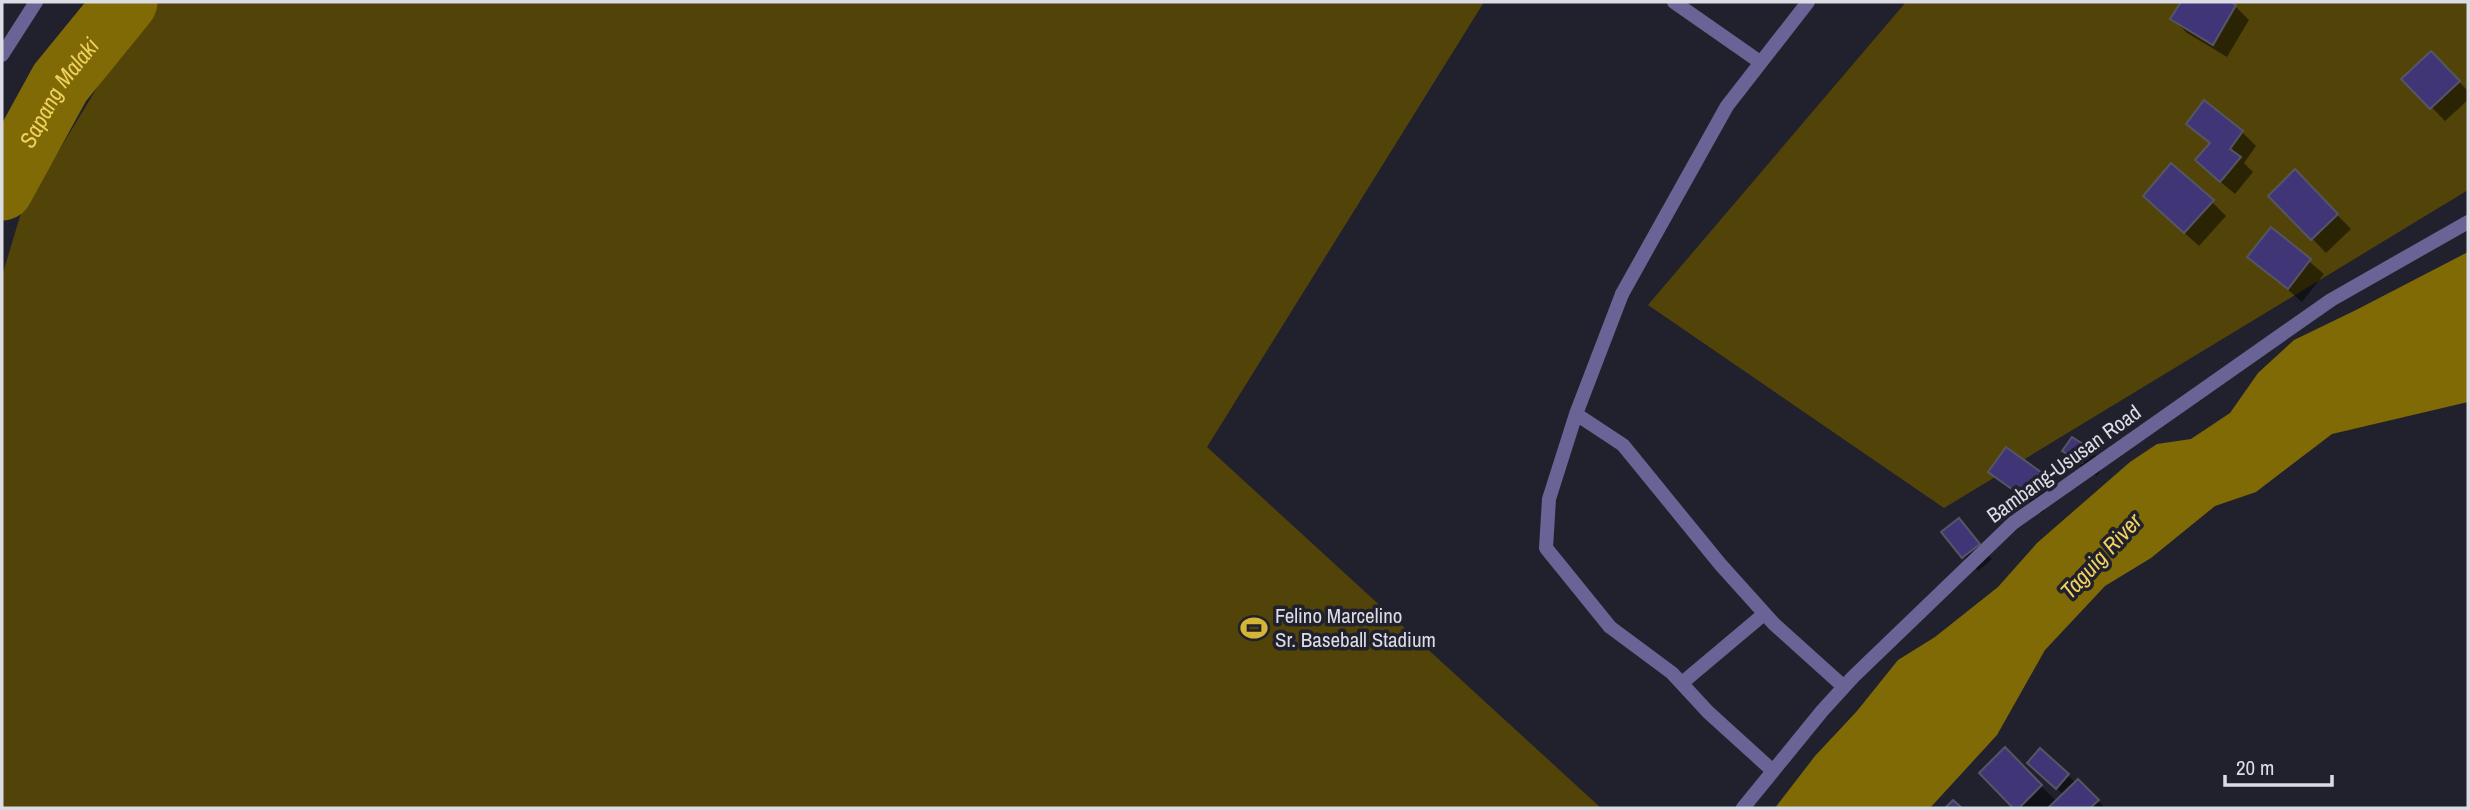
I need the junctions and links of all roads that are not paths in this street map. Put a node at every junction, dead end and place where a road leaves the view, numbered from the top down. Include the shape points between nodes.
1 (36, 2) edge
2 (1674, 2) edge
3 (1808, 2) edge
4 (2, 55) edge
5 (1760, 62) junction
6 (2468, 222) edge
7 (1576, 414) junction
8 (1764, 614) junction
9 (1682, 683) junction
10 (1844, 687) junction
11 (1773, 771) junction
12 (1743, 808) edge

1 - 4 street
2 - 5 street
3 - 5 street
5 - 7 street via 1727,106 1622,294
6 - 10 street, Bambang-Ususan Road via 2331,300 2013,523
7 - 8 street via 1623,445
7 - 9 street via 1549,499 1546,548 1610,627
8 - 9 street
8 - 10 street
9 - 11 street
10 - 11 street, Bambang-Ususan Road
11 - 12 street, Bambang-Ususan Road

